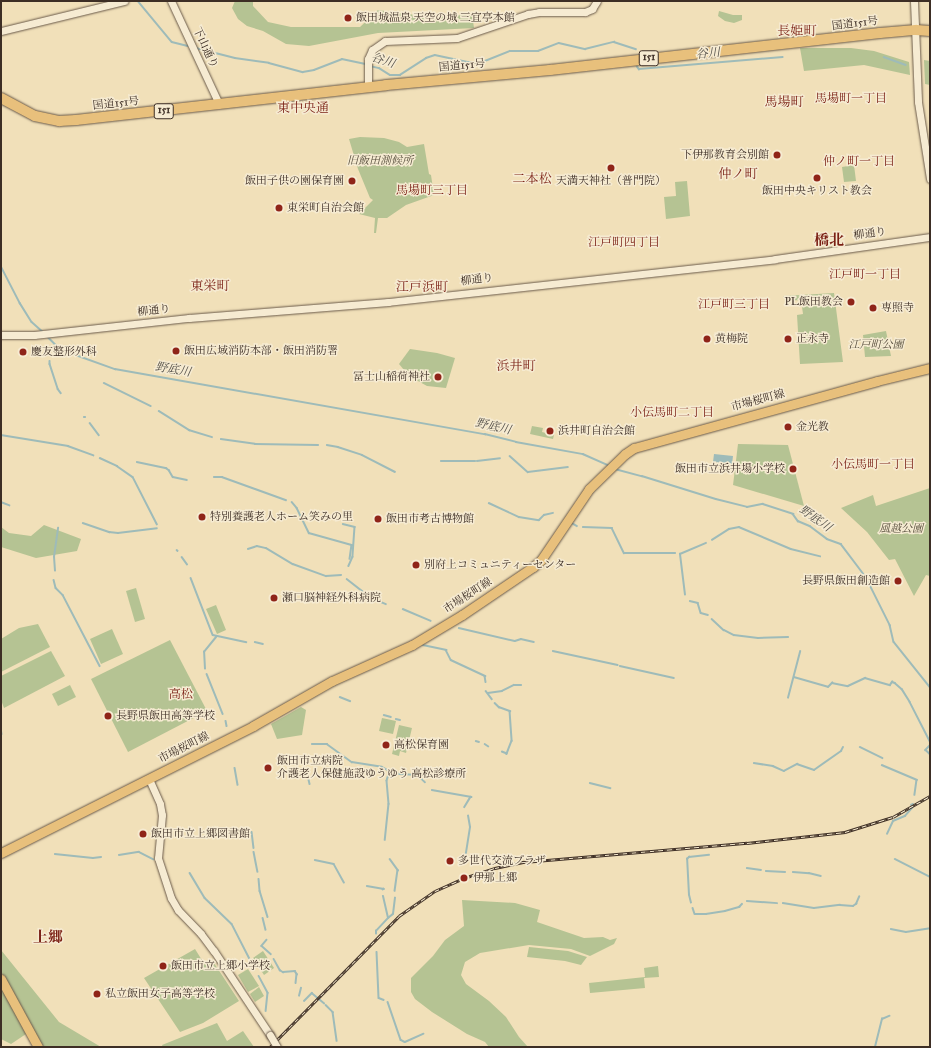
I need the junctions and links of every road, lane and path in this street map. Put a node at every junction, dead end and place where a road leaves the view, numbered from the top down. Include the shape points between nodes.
1 (124, 1) edge
2 (171, 1) edge
3 (597, 1) edge
4 (914, 1) edge
5 (916, 30) junction
6 (1, 31) edge
7 (930, 31) edge
8 (368, 88) junction
9 (1, 98) edge
10 (219, 104) junction
11 (930, 179) edge
12 (930, 237) edge
13 (1, 335) edge
14 (930, 368) edge
15 (150, 779) junction
16 (1, 853) edge
17 (1, 979) edge
18 (38, 1047) edge
19 (277, 1047) edge

1 - 6 street
2 - 10 street, 下山通り
3 - 8 street via 592,9 585,12 528,14 457,38 385,41 372,50 368,61
4 - 5 street
5 - 7 highway, 国道151号 / 151
5 - 8 highway, 国道151号 / 151
5 - 11 street via 918,102
8 - 10 highway, 国道151号 / 151
9 - 10 highway, 国道151号 / 151 via 35,116 59,121 98,119
12 - 13 street, 柳通り via 775,259 411,299 189,318 34,335
14 - 15 main road, 市場桜町線 via 634,448 599,479 581,500 541,560 533,567 412,645 332,682
15 - 16 main road, 市場桜町線
15 - 19 street, bridge via 162,815 158,858 171,898 178,910 214,951
17 - 18 main road

